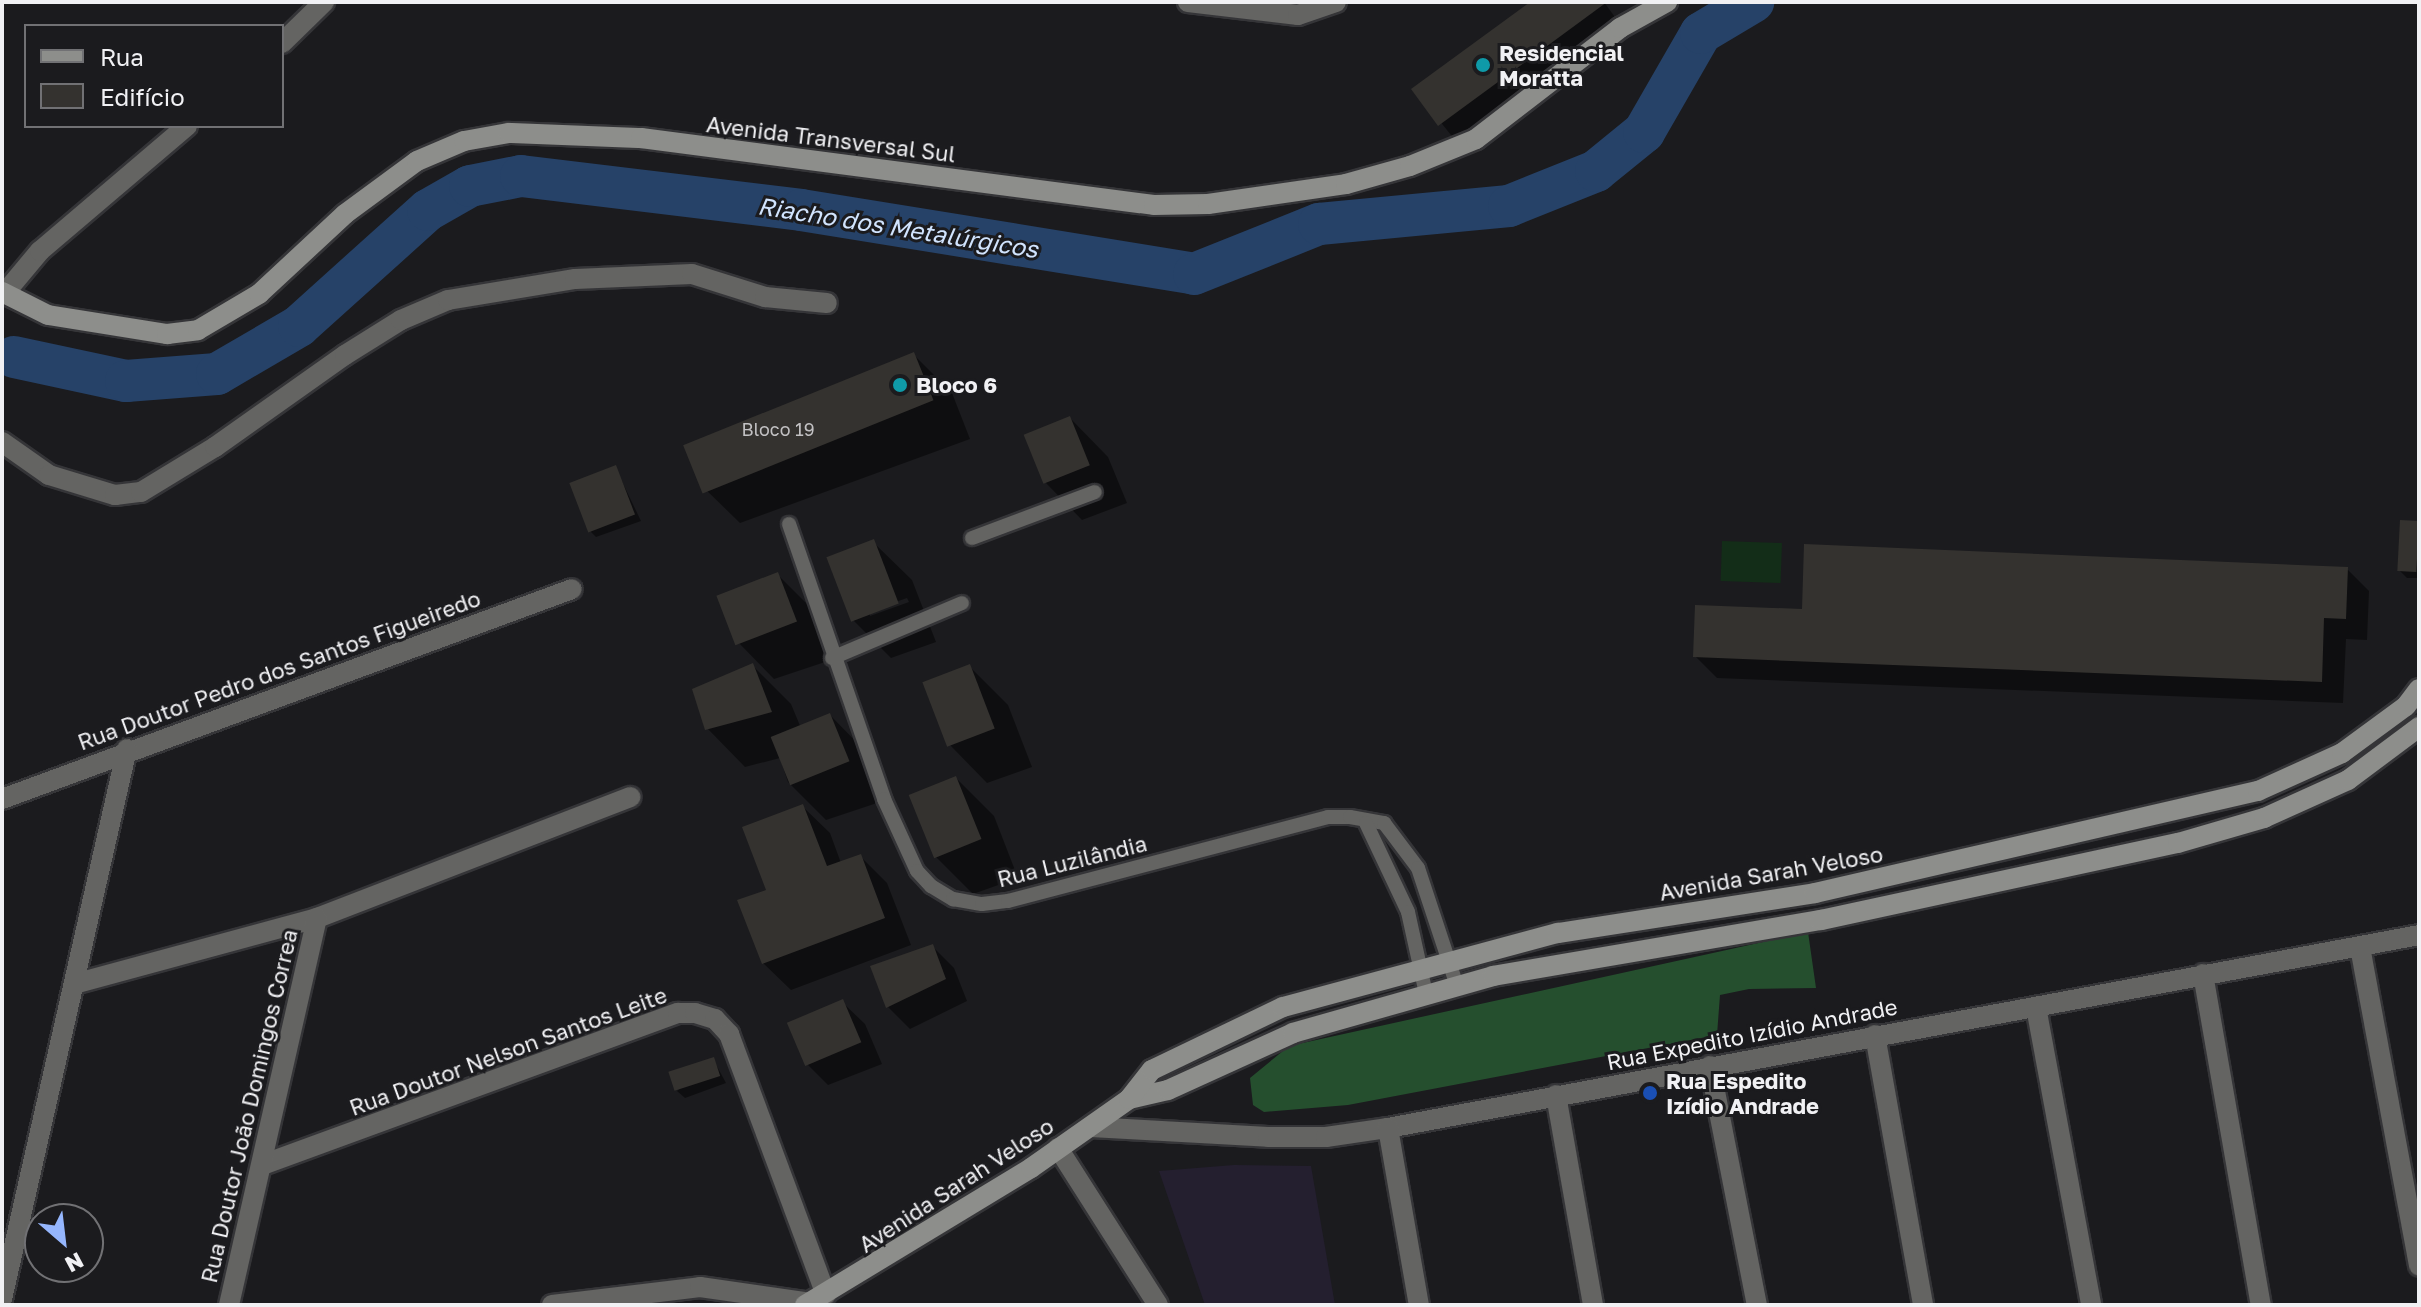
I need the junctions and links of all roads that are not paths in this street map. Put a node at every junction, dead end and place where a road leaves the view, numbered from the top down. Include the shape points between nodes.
1 (340, 2) edge
2 (1188, 2) edge
3 (1336, 2) edge
4 (1667, 2) edge
5 (319, 8) edge
6 (284, 41) edge
7 (185, 128) edge
8 (3, 295) edge
9 (827, 303) dead end
10 (2, 442) edge
11 (1095, 492) dead end
12 (789, 524) dead end
13 (972, 538) dead end
14 (572, 589) dead end
15 (962, 603) dead end
16 (832, 658) junction
17 (2419, 689) edge
18 (2419, 727) edge
19 (127, 749) junction
20 (630, 797) dead end
21 (2, 799) edge
22 (1366, 823) junction
23 (317, 918) junction
24 (2419, 935) edge
25 (2360, 947) junction
26 (1449, 962) junction
27 (1422, 969) junction
28 (2203, 974) junction
29 (74, 984) junction
30 (1457, 986) junction
31 (1426, 994) junction
32 (2036, 1007) junction
33 (1875, 1035) junction
34 (1710, 1066) junction
35 (1556, 1095) junction
36 (1129, 1099) junction
37 (1091, 1127) junction
38 (1388, 1128) junction
39 (1058, 1148) junction
40 (262, 1165) junction
41 (2419, 1266) edge
42 (2, 1299) edge
43 (814, 1301) edge
44 (229, 1305) edge
45 (552, 1305) edge
46 (1158, 1305) edge
47 (1419, 1305) edge
48 (1593, 1305) edge
49 (1757, 1305) edge
50 (1923, 1305) edge
51 (2091, 1305) edge
52 (2261, 1305) edge

1 - 5 street
2 - 3 street via 1298,15
4 - 8 main road, Avenida Transversal Sul via 1620,28 1476,139 1346,184 1208,204 1154,205 641,138 509,133 464,141 417,161 345,214 259,294 198,330 167,334 48,315
5 - 6 street
7 - 8 street via 40,251
9 - 10 street via 765,297 692,274 575,279 448,300 356,348 141,492 115,495 49,475
11 - 13 lane
12 - 16 lane, Rua Luzilândia
14 - 19 street, Rua Doutor Pedro dos Santos Figueiredo
15 - 16 lane
16 - 22 lane, Rua Luzilândia via 917,871 953,899 1008,901 1328,817
17 - 26 main road, Avenida Sarah Veloso via 2406,706 2342,753 2258,791 1815,893 1558,933
18 - 30 main road, Avenida Sarah Veloso via 2379,760 2302,804 2178,843 1821,920 1563,960
19 - 21 street, Rua Doutor Pedro dos Santos Figueiredo
19 - 29 street
20 - 23 street
22 - 26 lane, Rua Luzilândia via 1384,823 1418,868
22 - 27 lane via 1408,912
23 - 29 street
23 - 40 street, Rua Doutor João Domingos Correa
24 - 25 street, Rua Expedito Izídio Andrade
25 - 28 street, Rua Expedito Izídio Andrade
25 - 41 street
26 - 27 main road, Avenida Sarah Veloso
26 - 30 lane, Rua Luzilândia
27 - 31 lane
27 - 36 main road, Avenida Sarah Veloso via 1283,1007 1152,1070
28 - 32 street, Rua Expedito Izídio Andrade
28 - 52 street
29 - 42 street
30 - 31 main road, Avenida Sarah Veloso
31 - 36 main road, Avenida Sarah Veloso via 1293,1033 1168,1090
32 - 33 street, Rua Expedito Izídio Andrade
32 - 51 street
33 - 34 street, Rua Expedito Izídio Andrade
33 - 50 street
34 - 35 street, Rua Expedito Izídio Andrade
34 - 49 street
35 - 38 street, Rua Expedito Izídio Andrade
35 - 48 street
36 - 37 main road, Avenida Sarah Veloso
37 - 38 street, Rua Expedito Izídio Andrade via 1283,1137
37 - 39 main road, Avenida Sarah Veloso
38 - 47 street
39 - 43 main road, Avenida Sarah Veloso via 966,1211
39 - 46 street
40 - 43 street, Rua Doutor Nelson Santos Leite via 678,1013 695,1013 715,1019 729,1034
40 - 44 street, Rua Doutor João Domingos Correa
43 - 45 street via 700,1287

